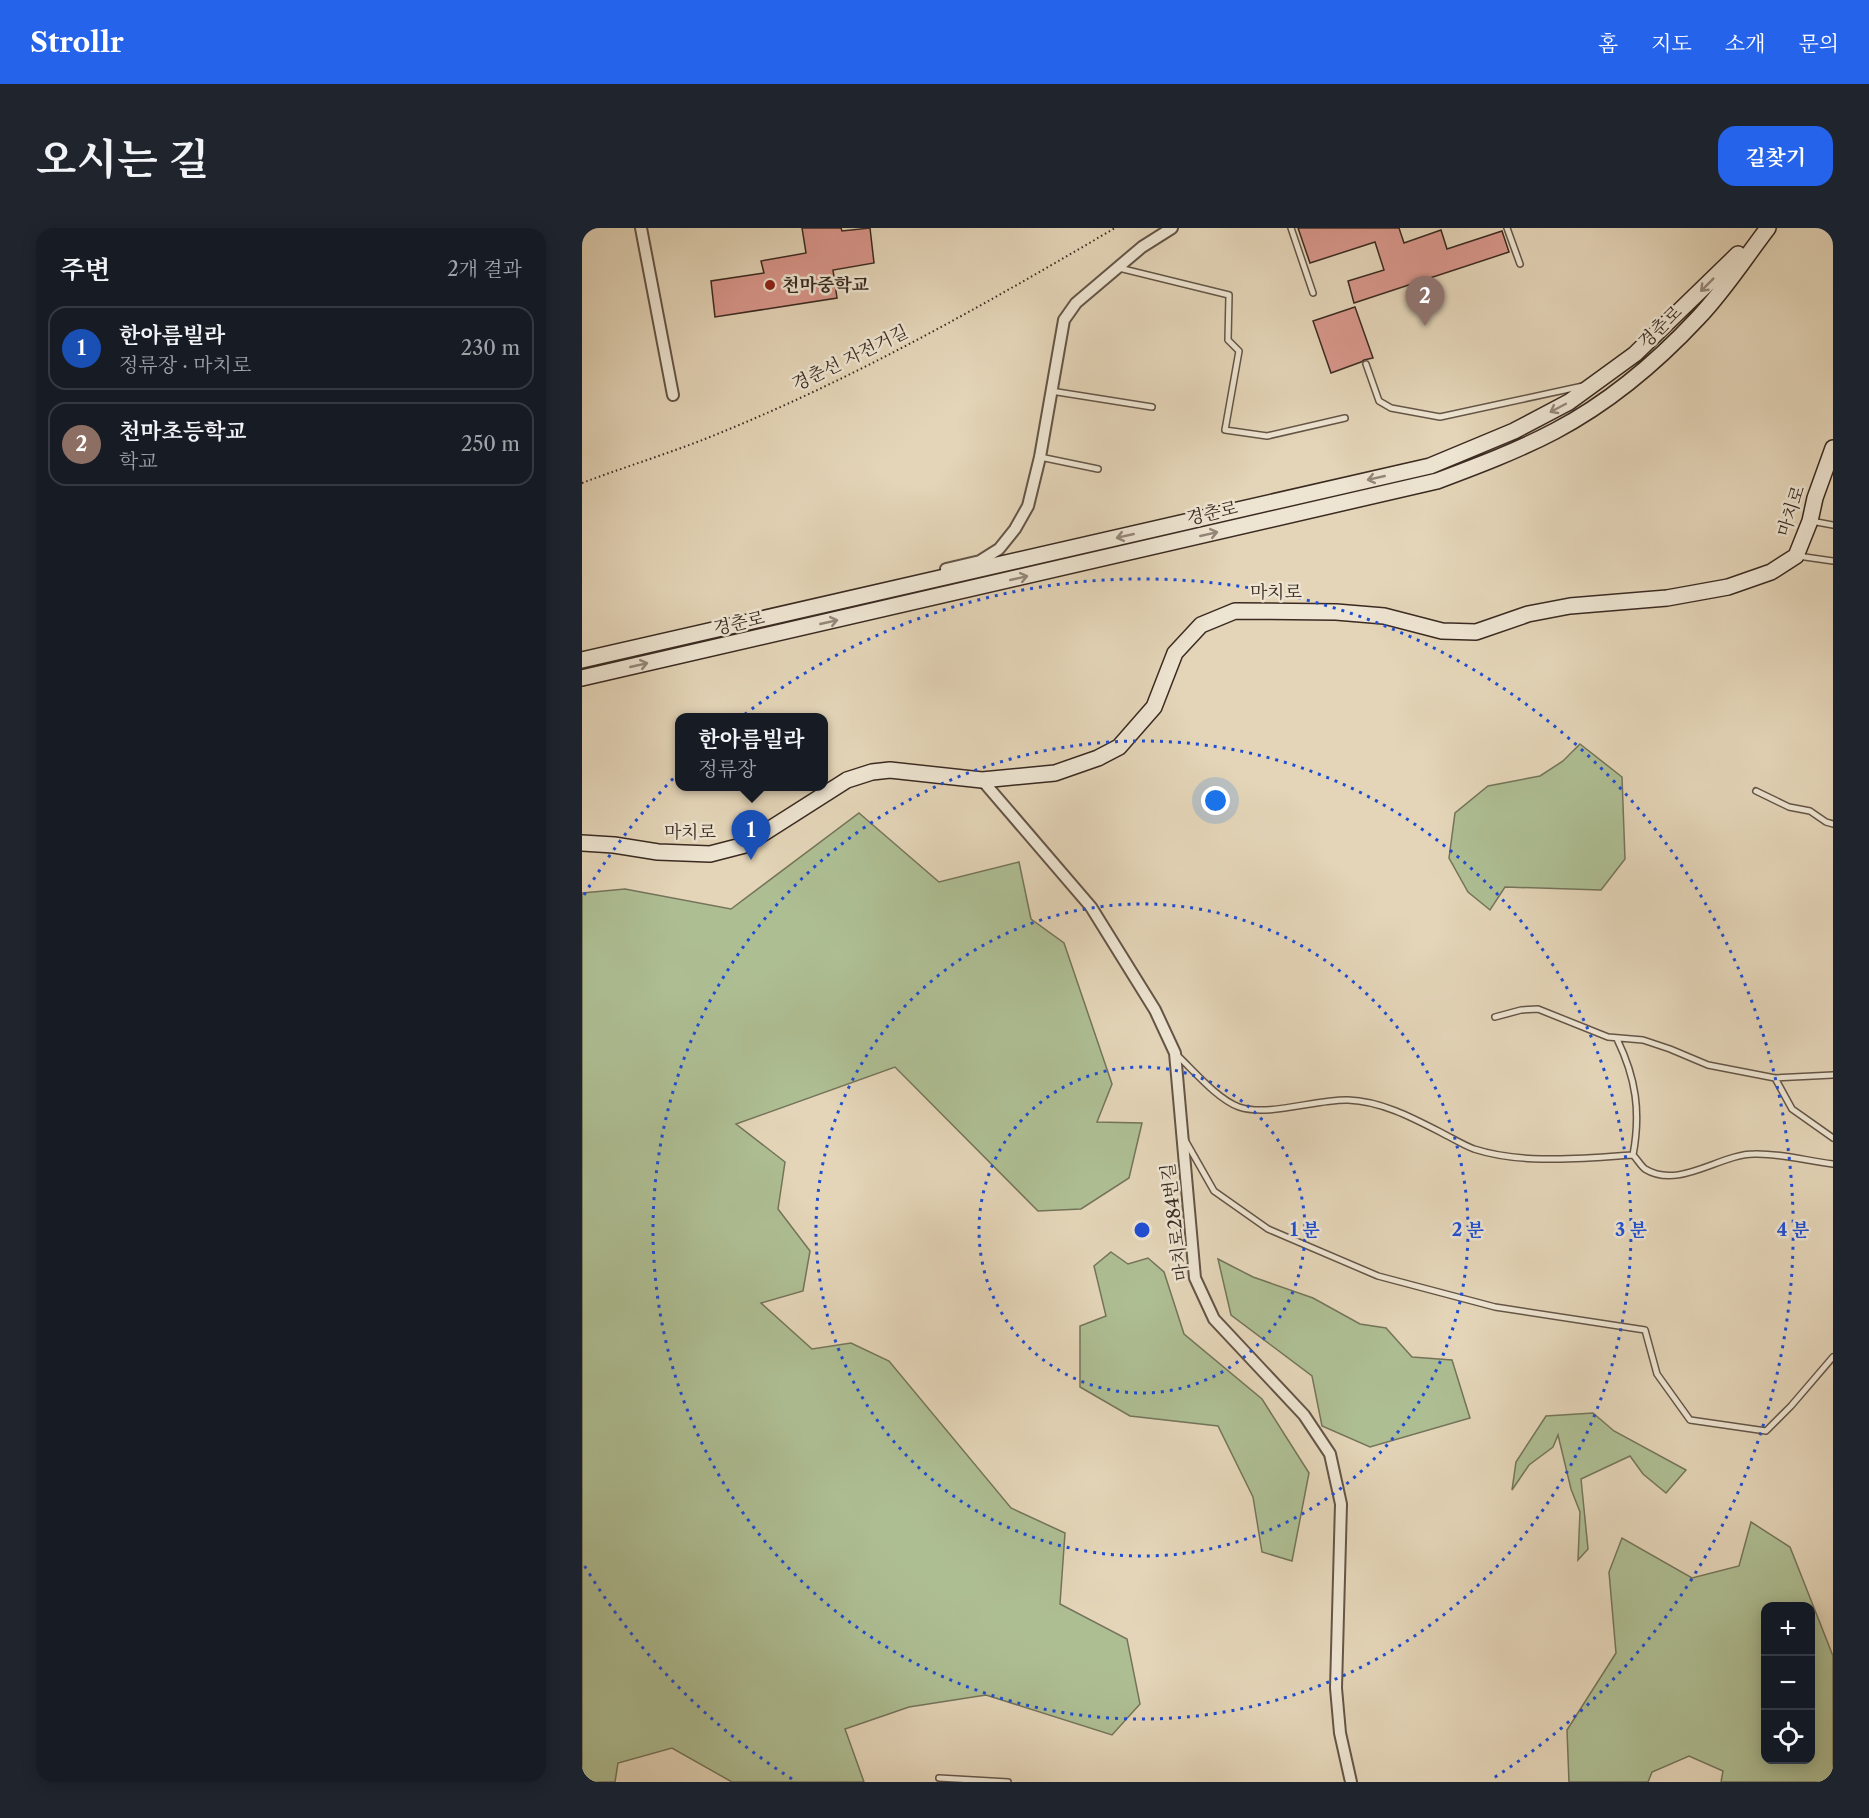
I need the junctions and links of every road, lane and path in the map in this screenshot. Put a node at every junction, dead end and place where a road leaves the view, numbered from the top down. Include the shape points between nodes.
1 (641, 228) edge
2 (1115, 228) edge
3 (1172, 228) edge
4 (1292, 228) edge
5 (1508, 228) edge
6 (1763, 228) edge
7 (1768, 228) edge
8 (1520, 264) dead end
9 (1119, 268) junction
10 (1312, 293) dead end
11 (1366, 364) dead end
12 (1596, 383) junction
13 (1051, 391) junction
14 (673, 395) dead end
15 (1152, 407) dead end
16 (1345, 418) dead end
17 (1833, 448) edge
18 (1040, 457) junction
19 (1098, 469) dead end
20 (582, 483) edge
21 (1810, 521) junction
22 (1833, 525) edge
23 (1796, 556) junction
24 (1833, 561) edge
25 (838, 602) junction
26 (615, 652) junction
27 (582, 655) edge
28 (582, 660) edge
29 (582, 678) edge
30 (982, 780) junction
31 (1756, 791) dead end
32 (1833, 824) edge
33 (582, 843) edge
34 (1495, 1017) dead end
35 (1617, 1039) junction
36 (1175, 1053) junction
37 (1833, 1075) edge
38 (1775, 1078) junction
39 (1182, 1135) junction
40 (1833, 1138) edge
41 (1633, 1155) junction
42 (1833, 1164) edge
43 (1833, 1357) edge
44 (939, 1778) dead end
45 (1008, 1782) edge
46 (1351, 1782) edge

1 - 14 street
2 - 20 path, 경춘선 자전거길 via 936,331 819,389 727,430
3 - 9 street
4 - 10 lane
5 - 8 lane
6 -> 12 street, 경춘로 via 1635,354
29 -> 7 street, 경춘로 via 1437,481 1556,430 1605,400 1652,363 1699,317
9 - 13 street via 1076,303 1065,320
9 - 16 lane via 1229,295 1228,340 1239,351 1225,430 1267,436
11 - 12 lane via 1379,402 1440,417
12 -> 25 street, 경춘로 via 1514,431 1430,466
13 - 15 lane
13 - 18 street
17 - 21 street, 마치로
18 - 19 lane
18 - 25 street via 1028,506 999,549 980,561
21 - 22 lane
21 - 23 street, 마치로
23 - 24 lane
23 - 30 street, 마치로 via 1771,572 1728,586 1667,598 1570,606 1528,614 1476,632 1442,631 1384,616 1235,611 1201,625 1175,652 1154,707 1119,747 1098,759 1055,773
25 - 26 street, 경춘로
26 - 27 street
26 - 28 street, 경춘로
30 - 33 street, 마치로 via 890,770 872,772 847,780 745,845 710,854
30 - 36 street, 마치로284번길 via 1091,907 1155,1010
31 - 32 lane
34 - 35 lane via 1538,1010
35 - 38 lane via 1642,1040 1708,1065
35 - 41 lane via 1628,1061 1638,1105
36 - 39 street, 마치로284번길
36 - 41 lane via 1223,1099 1240,1107 1271,1109 1347,1100 1380,1105 1472,1148 1508,1158
37 - 38 lane
38 - 40 lane via 1792,1109
39 - 43 lane via 1214,1191 1268,1229 1378,1276 1496,1307 1645,1330 1657,1374 1690,1420 1766,1431
39 - 46 street, 마치로284번길 via 1195,1278 1214,1320 1304,1415 1330,1454 1341,1504 1336,1688 1340,1733
41 - 42 lane via 1645,1169 1660,1174 1683,1175 1752,1153
44 - 45 lane

